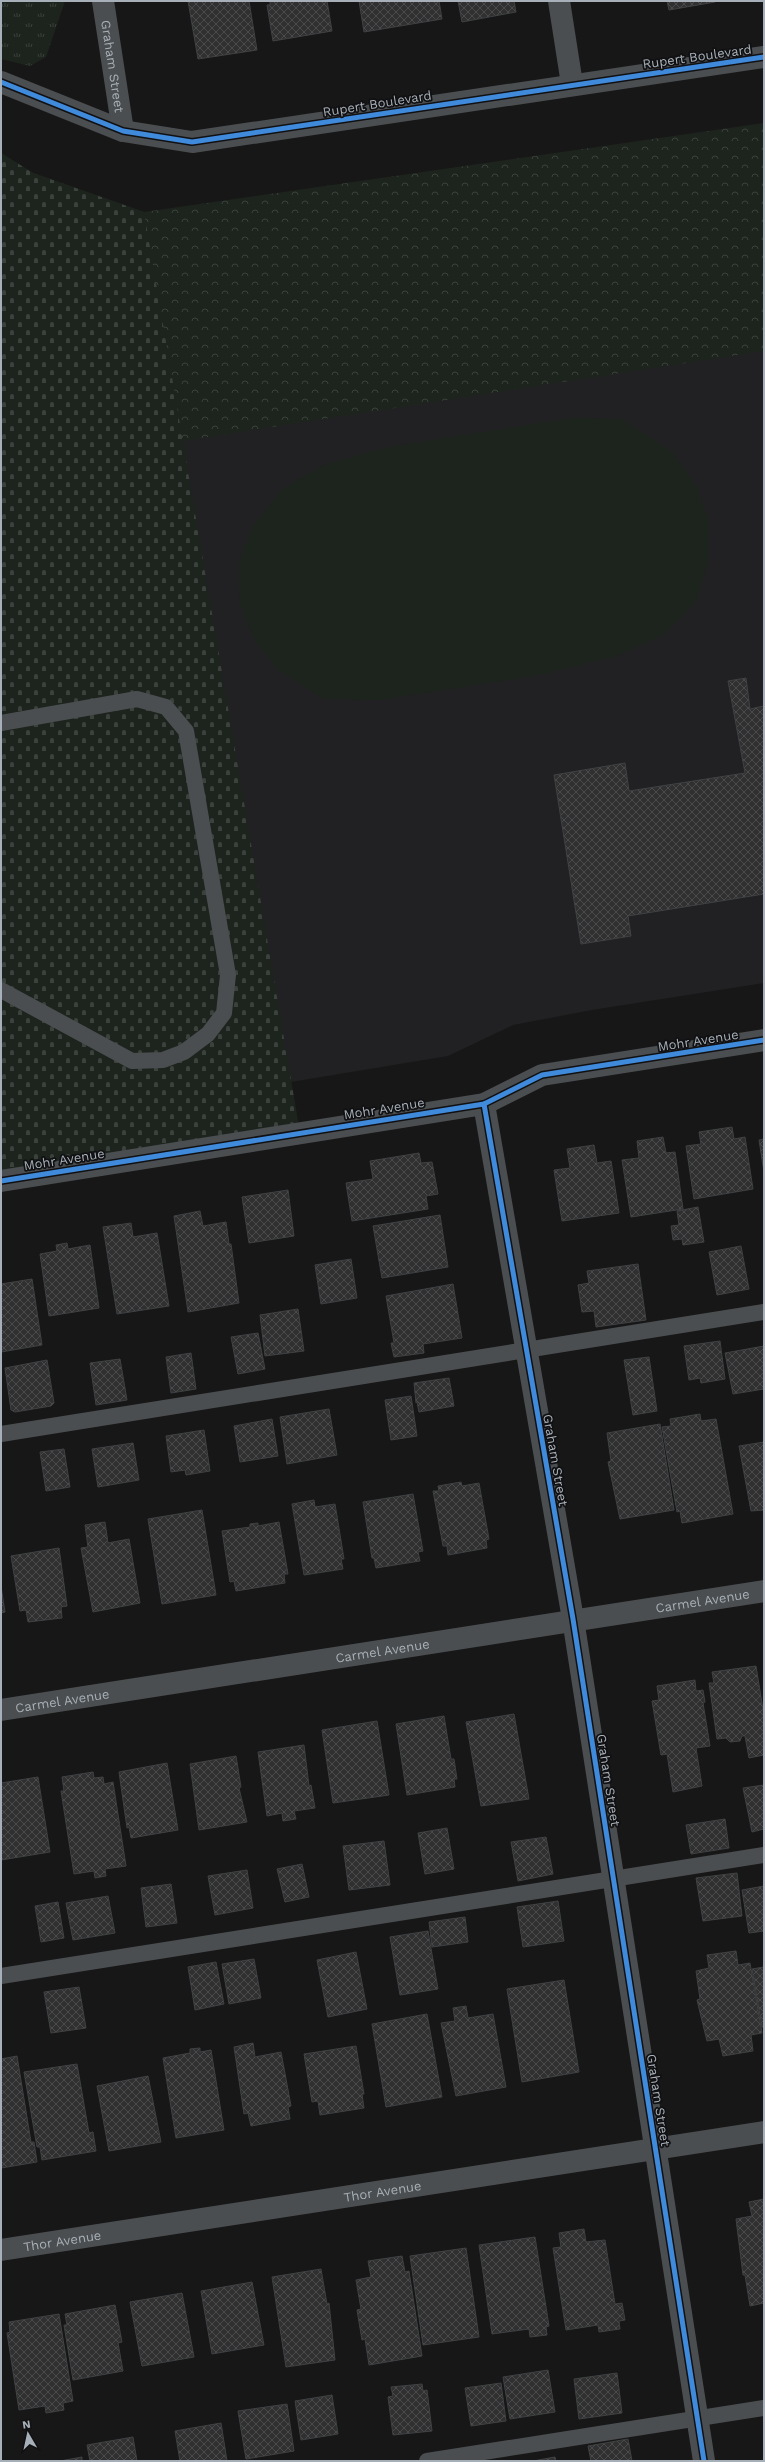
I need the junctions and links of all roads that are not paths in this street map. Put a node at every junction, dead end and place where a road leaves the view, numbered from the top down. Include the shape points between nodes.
1 (103, 1) edge
2 (559, 1) edge
3 (764, 57) edge
4 (1, 82) edge
5 (572, 84) junction
6 (123, 131) junction
7 (1, 723) edge
8 (1, 990) edge
9 (764, 1040) edge
10 (484, 1104) junction
11 (1, 1181) edge
12 (764, 1312) edge
13 (526, 1349) junction
14 (1, 1434) edge
15 (764, 1591) edge
16 (573, 1619) junction
17 (1, 1710) edge
18 (764, 1855) edge
19 (613, 1879) junction
20 (1, 1976) edge
21 (764, 2132) edge
22 (655, 2149) junction
23 (1, 2250) edge
24 (764, 2408) edge
25 (698, 2419) junction
26 (427, 2461) edge
27 (704, 2461) edge

1 - 6 street, Graham Street
2 - 5 street
3 - 5 street, Rupert Boulevard
4 - 6 street, Rupert Boulevard
5 - 6 street, Rupert Boulevard via 192,142
7 - 8 lane via 136,699 166,707 186,731 228,975 224,1013 216,1024 208,1034 184,1052 163,1060 132,1061
9 - 10 street, Mohr Avenue via 542,1075
10 - 11 street, Mohr Avenue
10 - 13 street, Graham Street
12 - 13 lane
13 - 14 lane
13 - 16 street, Graham Street
15 - 16 street, Carmel Avenue
16 - 17 street, Carmel Avenue
16 - 19 street, Graham Street
18 - 19 lane
19 - 20 lane
19 - 22 street, Graham Street
21 - 22 street, Thor Avenue
22 - 23 street, Thor Avenue
22 - 25 street, Graham Street
24 - 25 lane
25 - 26 lane
25 - 27 street, Graham Street

